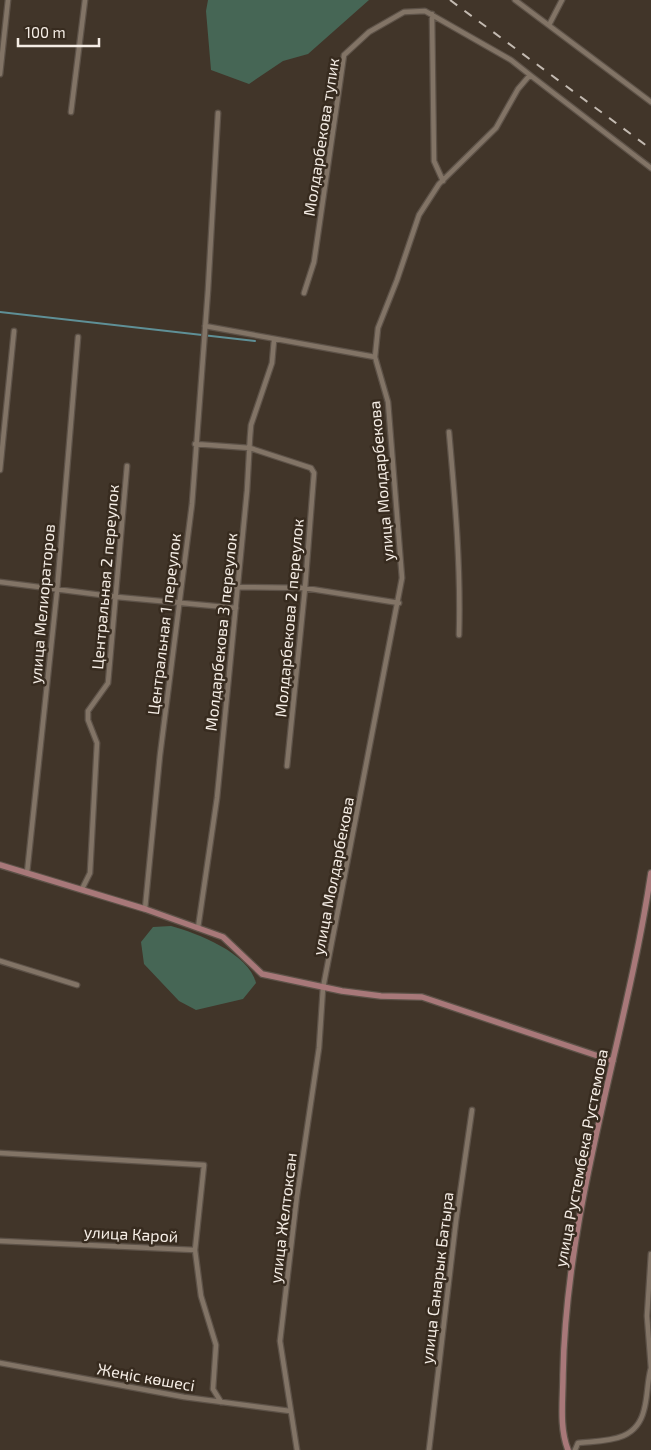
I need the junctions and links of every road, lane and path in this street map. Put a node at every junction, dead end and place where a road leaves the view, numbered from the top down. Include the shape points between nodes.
1 (8, 0) edge
2 (85, 0) edge
3 (515, 0) edge
4 (562, 0) edge
5 (432, 14) junction
6 (549, 25) junction
7 (0, 74) edge
8 (530, 75) junction
9 (651, 102) edge
10 (71, 112) dead end
11 (218, 113) dead end
12 (651, 168) edge
13 (443, 181) junction
14 (304, 293) dead end
15 (205, 326) junction
16 (14, 331) dead end
17 (78, 337) dead end
18 (274, 340) junction
19 (375, 357) junction
20 (449, 432) dead end
21 (195, 444) junction
22 (250, 448) junction
23 (127, 466) dead end
24 (0, 470) edge
25 (0, 582) edge
26 (236, 587) junction
27 (305, 588) junction
28 (57, 591) junction
29 (117, 597) junction
30 (178, 602) junction
31 (399, 603) junction
32 (236, 608) junction
33 (459, 635) dead end
34 (287, 766) dead end
35 (0, 865) edge
36 (651, 872) edge
37 (27, 873) junction
38 (82, 889) junction
39 (144, 909) junction
40 (198, 928) junction
41 (0, 962) edge
42 (77, 985) dead end
43 (323, 988) junction
44 (613, 1061) junction
45 (472, 1110) dead end
46 (0, 1153) edge
47 (0, 1241) edge
48 (195, 1250) junction
49 (651, 1254) edge
50 (0, 1363) edge
51 (651, 1368) edge
52 (221, 1402) junction
53 (290, 1411) junction
54 (297, 1450) edge
55 (429, 1450) edge
56 (568, 1450) edge
57 (575, 1450) edge

1 - 7 street
2 - 10 street
3 - 6 street
4 - 6 street
5 - 8 street via 511,60
5 - 13 street via 434,161
5 - 14 street, Молдарбекова тупик via 404,12 370,32 344,55 314,262
6 - 9 street
8 - 12 street
8 - 13 street, улица Молдарбекова via 496,128
11 - 15 street, Центральная 1 переулок
13 - 19 street, улица Молдарбекова via 419,215 378,328
15 - 18 street
15 - 21 street, Центральная 1 переулок
16 - 24 street
17 - 28 street, улица Мелиораторов
18 - 19 street
18 - 22 street, Молдарбекова 3 переулок via 272,363 251,425
19 - 31 street, улица Молдарбекова via 388,402 402,578
20 - 33 street via 457,522
21 - 22 street
21 - 30 street, Центральная 1 переулок via 192,504
22 - 26 street, Молдарбекова 3 переулок
22 - 27 street, Молдарбекова 2 переулок via 311,468 314,473
23 - 29 street, Центральная 2 переулок
25 - 28 street
26 - 27 street
26 - 32 street, Молдарбекова 3 переулок
27 - 31 street
27 - 34 street, Молдарбекова 2 переулок
28 - 29 street
28 - 37 street, улица Мелиораторов
29 - 30 street
29 - 38 street, Центральная 2 переулок via 108,684 88,711 88,720 97,742 90,873
30 - 32 street
30 - 39 street, Центральная 1 переулок
31 - 43 street, улица Молдарбекова
32 - 40 street, Молдарбекова 3 переулок via 217,798
35 - 37 street
36 - 44 street, улица Рустембека Рустемова via 635,965
37 - 38 street
38 - 39 street
39 - 40 street
40 - 43 street via 223,937 262,974
41 - 42 street
43 - 44 street via 381,996 422,997
43 - 53 street, улица Желтоксан via 319,1048 280,1341
44 - 56 street, улица Рустембека Рустемова via 571,1280 562,1437
45 - 55 street, улица Санарык Батыра
46 - 48 street via 204,1165
47 - 48 street, улица Карой
48 - 52 street, улица Карой via 202,1296 216,1346 212,1388
49 - 51 street via 647,1316
50 - 52 street, Жеңіс көшесі
51 - 57 street via 638,1426 620,1439 578,1443
52 - 53 street, Жеңіс көшесі
53 - 54 street, улица Желтоксан

